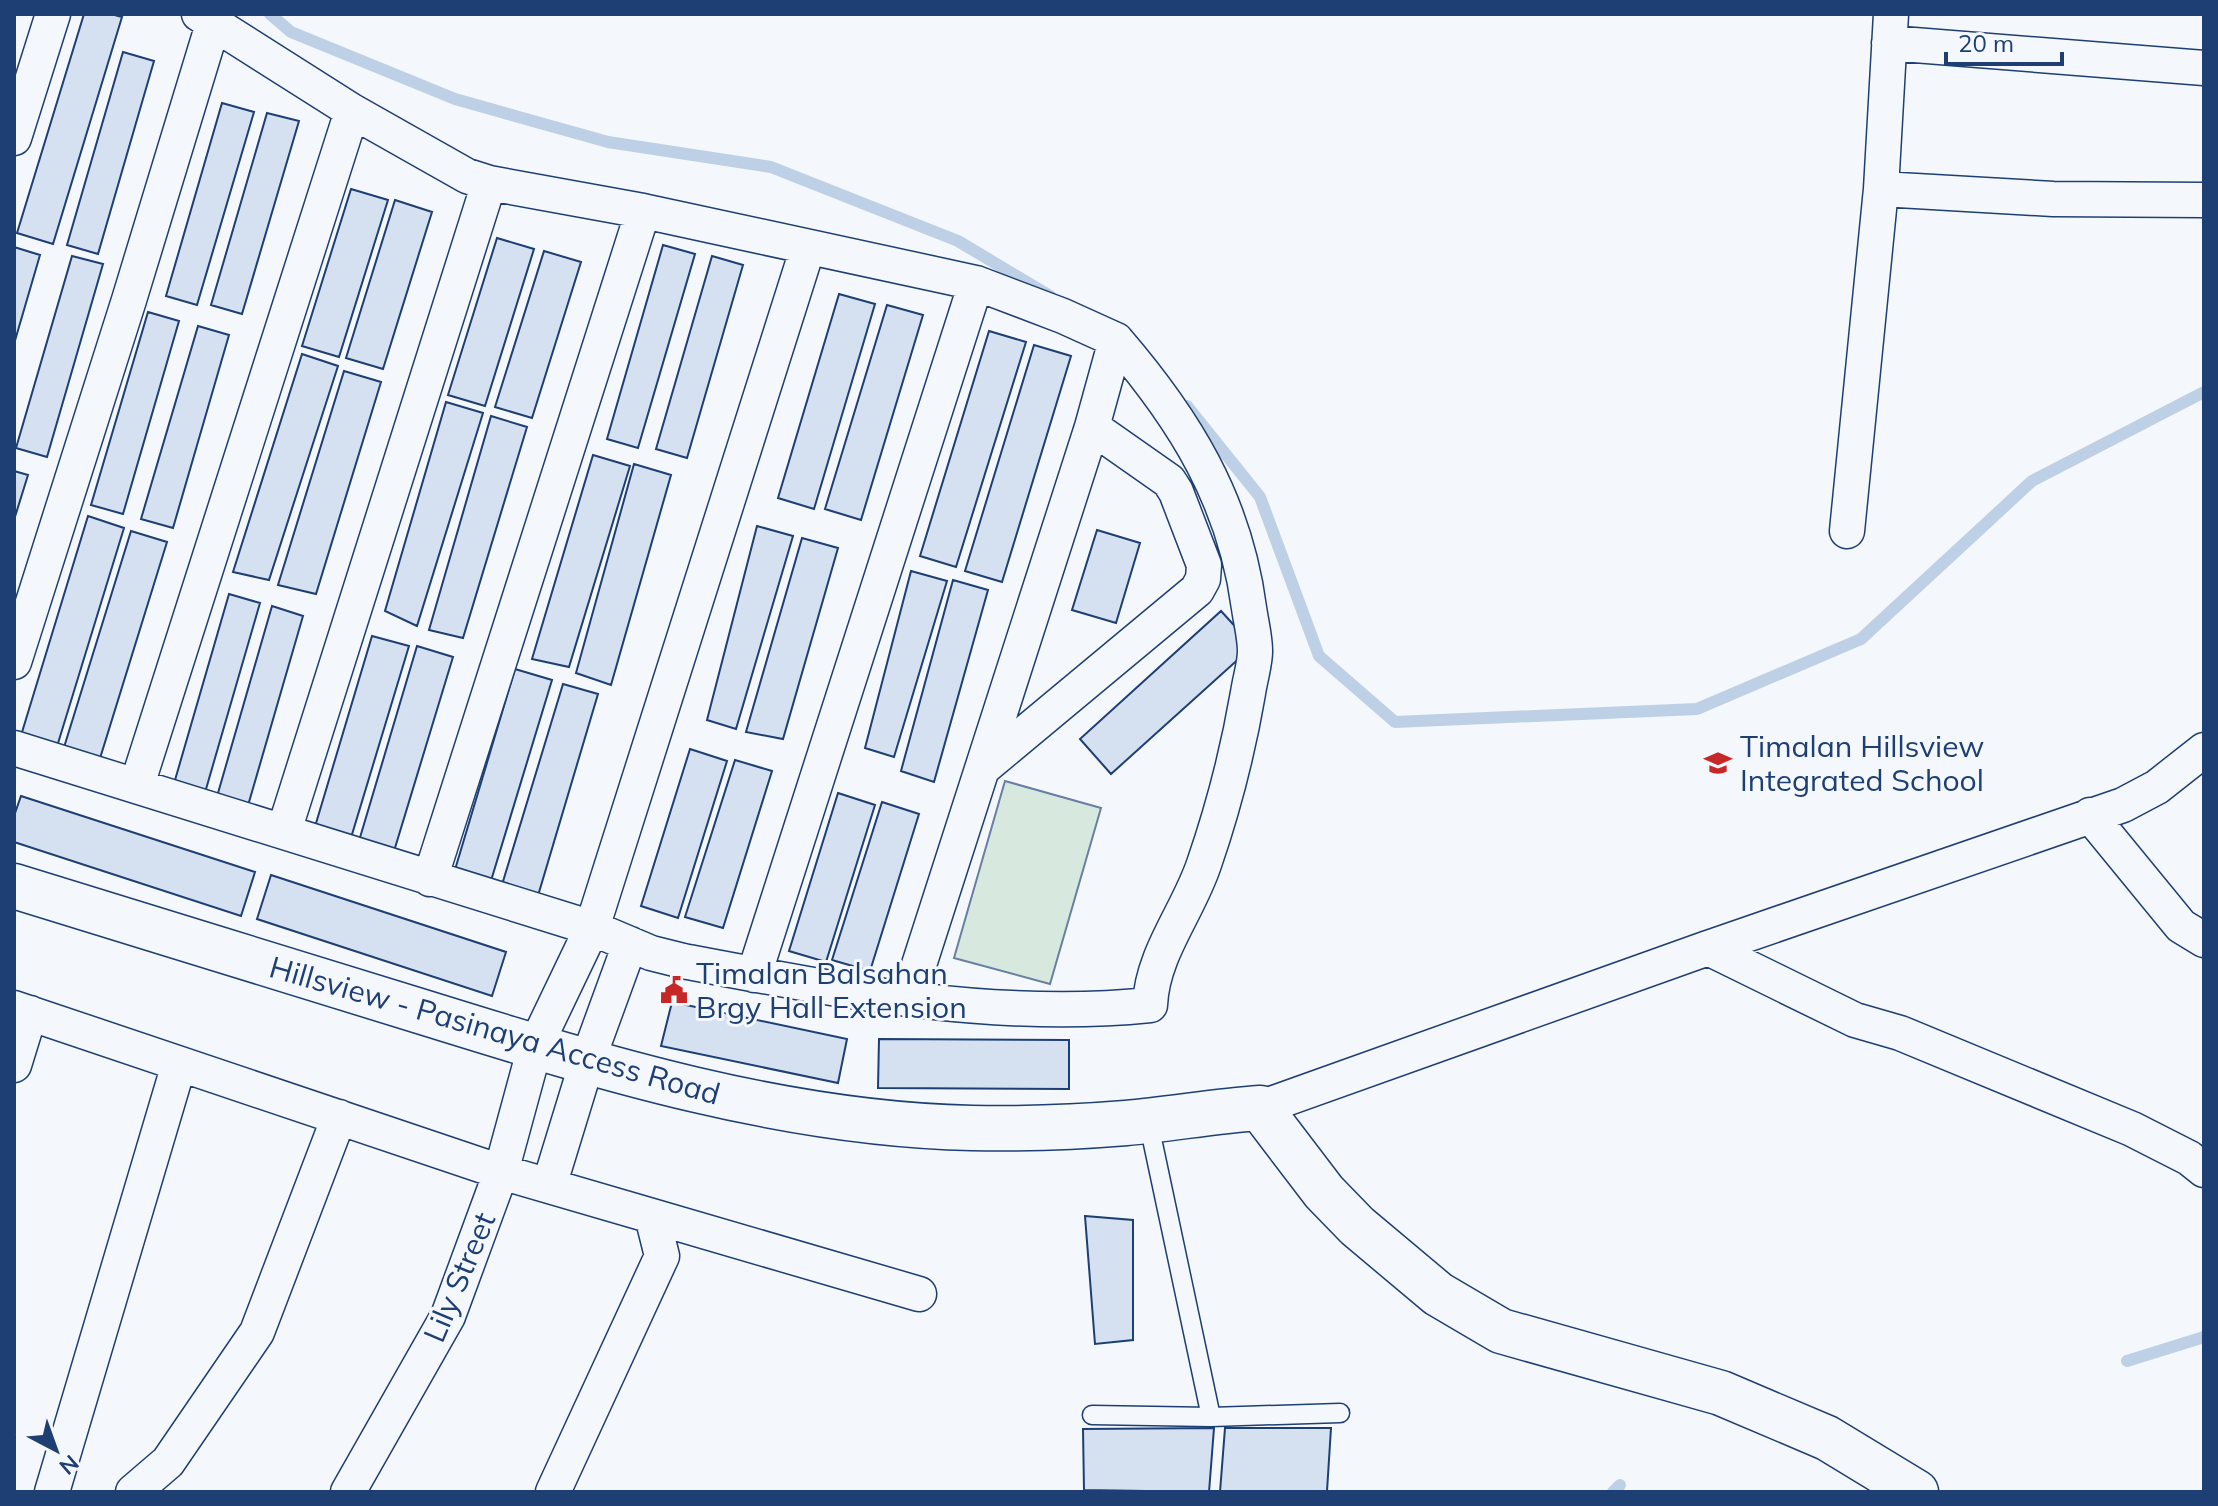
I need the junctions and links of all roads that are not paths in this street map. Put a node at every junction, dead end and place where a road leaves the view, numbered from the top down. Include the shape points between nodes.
1 (53, 14) edge
2 (206, 19) edge
3 (1890, 28) edge
4 (2204, 68) edge
5 (352, 111) junction
6 (14, 138) edge
7 (489, 183) junction
8 (1881, 189) junction
9 (2204, 200) edge
10 (643, 211) junction
11 (808, 247) junction
12 (976, 283) junction
13 (1116, 340) junction
14 (1092, 427) junction
15 (1847, 531) dead end
16 (14, 662) edge
17 (14, 748) edge
18 (2204, 750) edge
19 (982, 769) junction
20 (137, 785) junction
21 (2090, 815) junction
22 (284, 831) junction
23 (430, 879) junction
24 (14, 886) edge
25 (592, 928) junction
26 (2204, 940) edge
27 (630, 944) junction
28 (1708, 948) junction
29 (754, 975) junction
30 (908, 999) junction
31 (22, 1010) edge
32 (535, 1047) junction
33 (587, 1062) junction
34 (179, 1064) junction
35 (14, 1065) edge
36 (1260, 1108) junction
37 (339, 1117) junction
38 (1148, 1120) junction
39 (2204, 1170) edge
40 (501, 1172) junction
41 (549, 1186) junction
42 (652, 1216) junction
43 (919, 1294) dead end
44 (1340, 1413) dead end
45 (1092, 1415) dead end
46 (1211, 1417) junction
47 (52, 1492) edge
48 (133, 1492) edge
49 (348, 1492) edge
50 (553, 1492) edge
51 (1916, 1492) edge

1 - 6 street
2 - 5 street
2 - 16 street via 129,300
3 - 4 street
3 - 8 street
5 - 7 street via 467,176
5 - 20 street
7 - 10 street
7 - 22 street
8 - 9 street via 2053,199
8 - 15 street
10 - 11 street
10 - 23 street
11 - 12 street
11 - 25 street, Lily Street
12 - 13 street
12 - 29 street
13 - 14 street
13 - 30 street via 1186,432 1223,502 1246,585 1255,651 1215,831 1196,888 1158,961 1150,1005 1030,1011
14 - 19 street
14 - 19 street via 1169,481 1204,565 1203,579 1197,590
17 - 20 street
18 - 21 street via 2157,787
19 - 30 street
20 - 22 street
21 - 26 street via 2181,926
21 - 28 street
22 - 23 street
23 - 25 street
24 - 32 street, Hillsview - Pasinaya Access Road
25 - 27 street
25 - 32 street, Lily Street
27 - 29 street
27 - 33 street
28 - 36 street
28 - 39 street via 1855,1020 1900,1033 2132,1129
29 - 30 street
31 - 34 street
31 - 35 street
32 - 33 street, Hillsview - Pasinaya Access Road
32 - 40 street, Lily Street
33 - 38 street, Hillsview - Pasinaya Access Road via 732,1099 872,1120 971,1128
33 - 41 street
34 - 37 street
34 - 47 street
36 - 38 street, Hillsview - Pasinaya Access Road
36 - 51 street via 1357,1226 1438,1294 1501,1331 1721,1393 1827,1438
37 - 40 street
37 - 48 street via 257,1332 168,1462
38 - 46 lane
40 - 41 street
40 - 49 street, Lily Street via 448,1316
41 - 42 street
42 - 43 street
42 - 50 street via 662,1256
44 - 46 lane
45 - 46 lane

